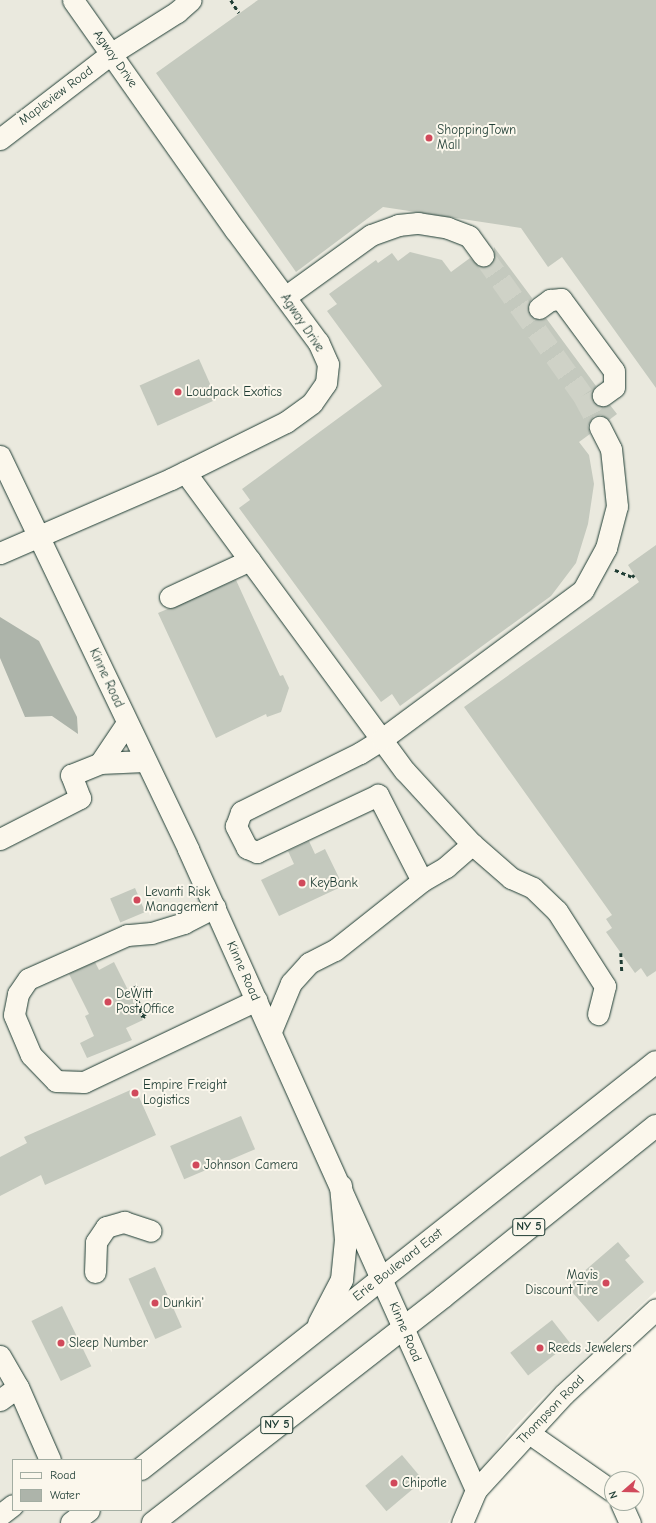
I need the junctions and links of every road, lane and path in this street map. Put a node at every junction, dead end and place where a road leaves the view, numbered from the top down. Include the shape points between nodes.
1 (73, 0) edge
2 (191, 0) edge
3 (231, 0) edge
4 (239, 14) dead end
5 (112, 53) junction
6 (0, 139) edge
7 (483, 255) tunnel mouth
8 (285, 297) junction
9 (539, 308) dead end
10 (603, 395) dead end
11 (600, 427) tunnel mouth
12 (0, 456) edge
13 (185, 472) junction
14 (39, 538) junction
15 (0, 553) edge
16 (250, 560) junction
17 (170, 597) dead end
18 (127, 723) junction
19 (382, 739) junction
20 (145, 761) junction
21 (100, 763) junction
22 (0, 839) edge
23 (472, 844) junction
24 (422, 881) junction
25 (215, 907) junction
26 (139, 985) dead end
27 (141, 989) dead end
28 (257, 1000) junction
29 (598, 1014) dead end
30 (271, 1031) junction
31 (656, 1062) edge
32 (656, 1126) edge
33 (340, 1186) junction
34 (151, 1231) dead end
35 (95, 1272) dead end
36 (382, 1278) junction
37 (656, 1309) edge
38 (403, 1328) junction
39 (315, 1332) junction
40 (1, 1361) edge
41 (18, 1387) junction
42 (0, 1400) edge
43 (529, 1433) junction
44 (50, 1459) edge
45 (142, 1468) edge
46 (604, 1485) edge
47 (476, 1490) junction
48 (12, 1506) edge
49 (625, 1511) edge
50 (0, 1515) edge
51 (153, 1523) edge
52 (462, 1523) edge
53 (630, 1523) edge

1 - 5 street, Agway Drive
2 - 5 street, Mapleview Road via 177,12
3 - 4 path
5 - 6 street, Mapleview Road
5 - 8 street, Agway Drive via 230,224
7 - 8 street via 469,236 448,228 418,223 398,225 371,235
8 - 13 street, Agway Drive via 318,342 328,364 322,388 312,403 286,422
9 - 10 street via 550,300 561,299 610,365 616,380 614,387
11 - 19 street via 611,449 617,506 606,548 583,590
12 - 14 street, Kinne Road
13 - 14 street, Agway Drive
13 - 16 street
14 - 15 street, Agway Drive
14 - 18 street, Kinne Road
16 - 17 street
16 - 19 street
18 - 20 street, Kinne Road
18 - 21 street
19 - 23 street via 434,805
19 - 24 street via 360,753 241,812 236,826 247,848 257,852 378,795
20 - 21 street
20 - 25 street, Kinne Road
21 - 22 street via 71,776 80,798
23 - 24 street via 446,867
23 - 29 street via 511,878 534,888 557,911 605,986
24 - 30 street via 335,950 309,963 291,983
25 - 28 street, Kinne Road
25 - 28 street via 171,927 151,933 127,935 28,979 18,994 14,1015 31,1055 56,1081 84,1082
26 - 27 path via 129,990 143,1017 145,1016 134,993
28 - 30 street, Kinne Road
30 - 33 street, Kinne Road
31 - 36 main road, Erie Boulevard East
32 - 38 main road, NY 5
33 - 36 street, Kinne Road
33 - 39 main road via 346,1240 342,1280
34 - 35 street via 124,1222 106,1227 96,1242
36 - 38 street, Kinne Road
36 - 39 main road, Erie Boulevard East
37 - 43 street, Thompson Road via 564,1394
38 - 47 street, Kinne Road
38 - 51 main road, NY 5
39 - 45 main road, Erie Boulevard East
40 - 41 street
41 - 42 street
41 - 44 street
43 - 46 street
43 - 47 street, Thompson Road
47 - 52 street, Thompson Road
48 - 50 street
49 - 53 street

